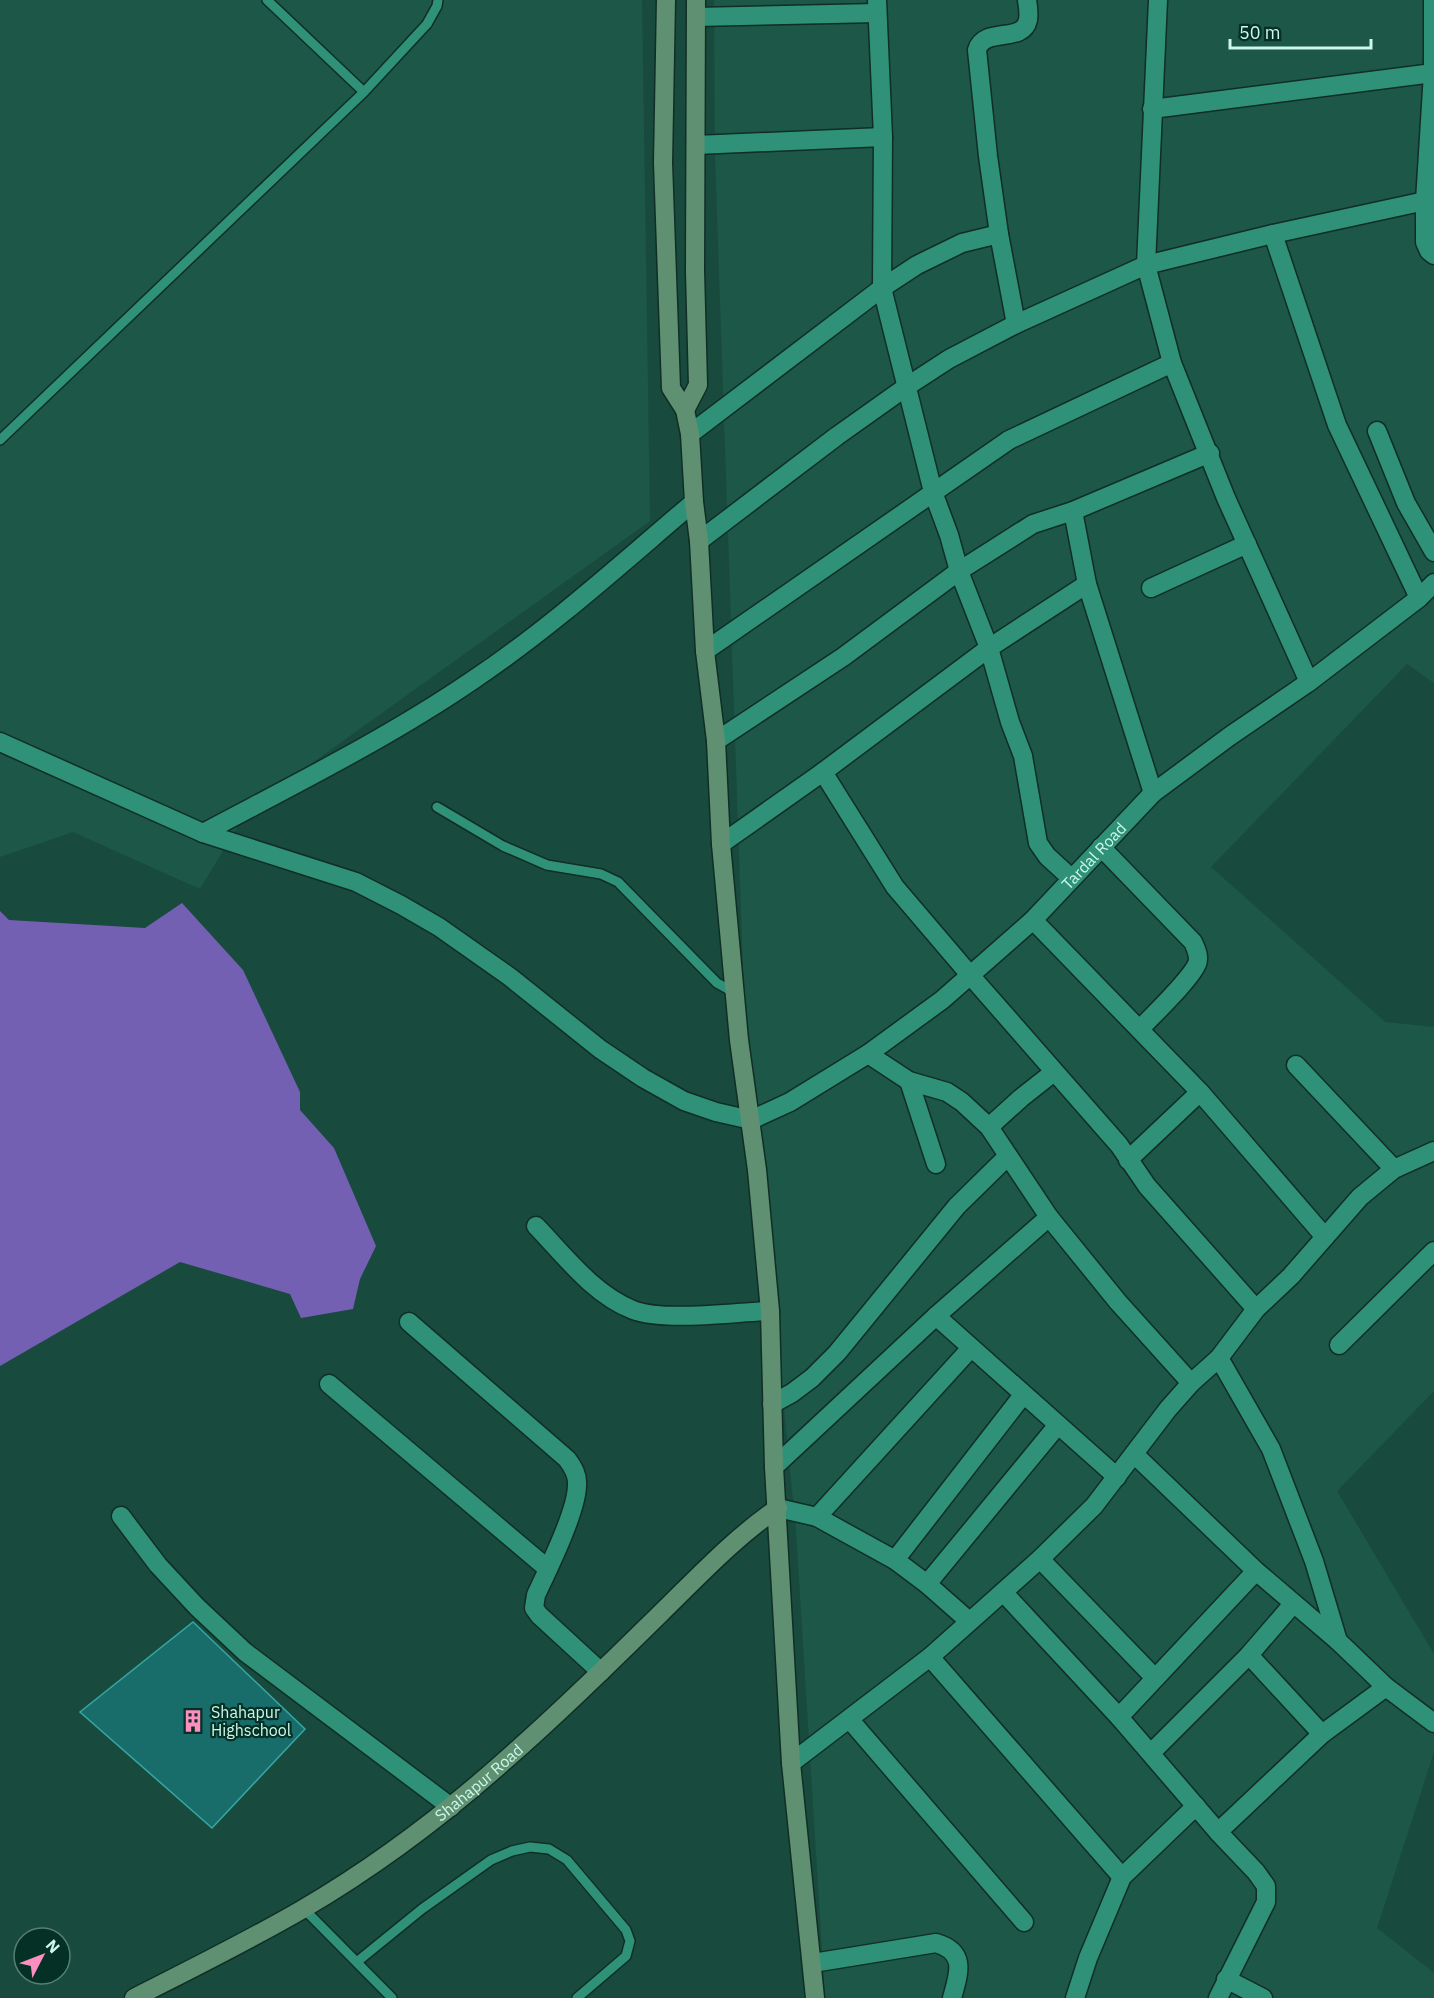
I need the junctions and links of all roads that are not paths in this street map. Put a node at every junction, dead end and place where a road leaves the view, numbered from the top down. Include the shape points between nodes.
1 (267, 0) edge
2 (438, 0) edge
3 (666, 0) edge
4 (1027, 0) edge
5 (1158, 0) edge
6 (1433, 0) edge
7 (877, 6) edge
8 (696, 9) edge
9 (1433, 73) edge
10 (364, 92) junction
11 (1152, 109) junction
12 (883, 138) junction
13 (696, 146) junction
14 (1425, 201) junction
15 (999, 234) junction
16 (1273, 234) junction
17 (1434, 255) edge
18 (1146, 265) junction
19 (882, 288) junction
20 (1016, 324) junction
21 (1172, 363) junction
22 (906, 387) junction
23 (685, 410) junction
24 (1377, 431) dead end
25 (690, 434) junction
26 (0, 440) edge
27 (1210, 453) junction
28 (933, 492) junction
29 (694, 502) junction
30 (1073, 511) junction
31 (699, 541) junction
32 (1247, 544) junction
33 (1434, 552) edge
34 (959, 571) junction
35 (1087, 584) junction
36 (1434, 584) edge
37 (1151, 588) dead end
38 (1419, 598) junction
39 (989, 648) junction
40 (705, 651) junction
41 (1309, 682) junction
42 (716, 741) junction
43 (0, 742) edge
44 (823, 772) junction
45 (1153, 793) junction
46 (437, 807) dead end
47 (203, 833) junction
48 (722, 844) junction
49 (1101, 847) junction
50 (1071, 878) junction
51 (1033, 920) junction
52 (970, 975) junction
53 (736, 993) junction
54 (1140, 1029) junction
55 (868, 1054) junction
56 (1296, 1065) dead end
57 (1054, 1072) junction
58 (909, 1081) junction
59 (1200, 1092) junction
60 (751, 1120) junction
61 (989, 1127) junction
62 (1434, 1151) edge
63 (1008, 1155) junction
64 (1128, 1160) junction
65 (936, 1164) dead end
66 (1394, 1169) junction
67 (1049, 1217) junction
68 (536, 1226) dead end
69 (1325, 1237) junction
70 (1434, 1251) edge
71 (1256, 1309) junction
72 (770, 1311) junction
73 (936, 1316) junction
74 (409, 1322) dead end
75 (1339, 1345) dead end
76 (971, 1348) junction
77 (1219, 1358) junction
78 (1191, 1383) junction
79 (329, 1384) dead end
80 (1023, 1395) junction
81 (772, 1404) junction
82 (1057, 1426) junction
83 (1134, 1454) junction
84 (774, 1467) junction
85 (1117, 1477) junction
86 (778, 1508) junction
87 (121, 1516) dead end
88 (817, 1517) junction
89 (1040, 1559) junction
90 (895, 1560) junction
91 (548, 1569) junction
92 (1256, 1571) junction
93 (927, 1584) junction
94 (1003, 1592) junction
95 (1293, 1604) junction
96 (969, 1621) junction
97 (1338, 1641) junction
98 (1249, 1655) junction
99 (930, 1657) junction
100 (601, 1672) junction
101 (1155, 1678) junction
102 (1386, 1687) junction
103 (1119, 1717) junction
104 (850, 1720) junction
105 (1434, 1723) edge
106 (1322, 1734) junction
107 (1151, 1753) junction
108 (792, 1763) junction
109 (1196, 1806) junction
110 (451, 1807) junction
111 (1218, 1832) junction
112 (1122, 1877) junction
113 (304, 1908) junction
114 (1024, 1922) dead end
115 (358, 1961) junction
116 (813, 1963) junction
117 (1226, 1979) junction
118 (134, 1998) edge
119 (392, 1998) edge
120 (578, 1998) edge
121 (815, 1998) edge
122 (952, 1998) edge
123 (1075, 1998) edge
124 (1218, 1998) edge
125 (1263, 1998) edge

1 - 10 lane
2 - 10 lane via 427,24
3 - 23 main road via 663,163 670,388
4 - 15 street via 1028,22 1023,28 1016,33 986,38 977,50
5 - 11 street
6 - 9 street
7 - 8 street
7 - 12 street
8 - 13 main road
9 - 11 street
9 - 14 street
10 - 26 lane
11 - 18 street
12 - 13 street
12 - 19 street
13 - 23 main road via 698,385
14 - 16 street
14 - 17 street via 1425,242
15 - 19 street via 962,243
15 - 20 street
16 - 18 street
16 - 38 street via 1337,425
18 - 20 street
18 - 21 street
19 - 22 street
19 - 25 street
20 - 22 street
21 - 27 street
21 - 28 street via 1010,440
22 - 28 street
22 - 31 street
23 - 25 main road
24 - 33 street via 1406,503
25 - 29 main road
27 - 30 street
27 - 32 street
28 - 34 street
28 - 40 street
29 - 31 main road
29 - 47 street via 558,618 474,680 370,744
30 - 34 street via 1034,524
30 - 35 street
31 - 40 main road
32 - 37 street
32 - 41 street
34 - 39 street
34 - 42 street via 843,657
35 - 39 street
35 - 45 street
36 - 38 street, Tardal Road
38 - 41 street, Tardal Road
39 - 44 street
39 - 50 street via 1023,756 1038,843
40 - 42 main road
41 - 45 street, Tardal Road
42 - 48 main road
43 - 47 street
44 - 48 street
44 - 52 street via 895,887
45 - 49 street, Tardal Road
46 - 53 lane via 512,850 547,865 601,874 618,882 717,982
47 - 60 street via 356,882 401,905 510,977 600,1049 644,1078 684,1101
48 - 53 main road
49 - 50 street, Tardal Road
49 - 54 street via 1193,942 1198,953 1197,963 1189,974
50 - 51 street, Tardal Road
51 - 52 street, Tardal Road
51 - 54 street
52 - 55 street, Tardal Road
52 - 57 street
53 - 60 main road
54 - 59 street
55 - 58 street
55 - 60 street, Tardal Road via 790,1102
56 - 66 street
57 - 61 street
57 - 64 street
58 - 61 street via 947,1092
58 - 65 street
59 - 64 street
59 - 69 street
60 - 72 main road
61 - 63 street
62 - 66 street
63 - 67 street
63 - 81 street via 957,1206 837,1353 812,1378
64 - 71 street
66 - 69 street via 1360,1197
67 - 73 street
67 - 78 street
68 - 72 street via 585,1277 610,1298 634,1311 666,1316
69 - 71 street
70 - 75 street
71 - 77 street
72 - 81 main road
73 - 76 street
73 - 84 street
74 - 91 street via 574,1468 578,1483 575,1501
76 - 80 street
76 - 88 street
77 - 78 street
77 - 97 street via 1270,1449 1314,1561
78 - 83 street
79 - 91 street
80 - 82 street
80 - 90 street
81 - 84 main road
82 - 85 street
82 - 93 street
83 - 85 street
83 - 92 street
84 - 86 main road
85 - 89 street via 1094,1506
86 - 88 street
86 - 100 main road, Shahapur Road via 742,1534
86 - 108 main road
87 - 110 street via 166,1573 245,1652
88 - 90 street
89 - 94 street
89 - 101 street
90 - 93 street
91 - 100 street via 534,1608
92 - 95 street
92 - 101 street
93 - 96 street
94 - 96 street
94 - 103 street
95 - 97 street
95 - 98 street
96 - 99 street
97 - 102 street
98 - 106 street
98 - 107 street
99 - 104 street
99 - 112 street
100 - 110 main road, Shahapur Road
101 - 103 street
102 - 105 street
102 - 106 street
103 - 107 street
104 - 108 street
104 - 114 street
106 - 111 street
107 - 109 street
108 - 116 main road
109 - 111 street
109 - 112 street
110 - 113 main road, Shahapur Road
111 - 117 street via 1266,1886 1266,1902
112 - 123 street
113 - 115 lane
113 - 118 main road, Shahapur Road
115 - 119 lane
115 - 120 lane via 491,1860 530,1847 549,1849 567,1860 626,1930 630,1941 626,1956
116 - 121 main road
116 - 122 street via 936,1943 949,1947 958,1960
117 - 124 street
117 - 125 street

